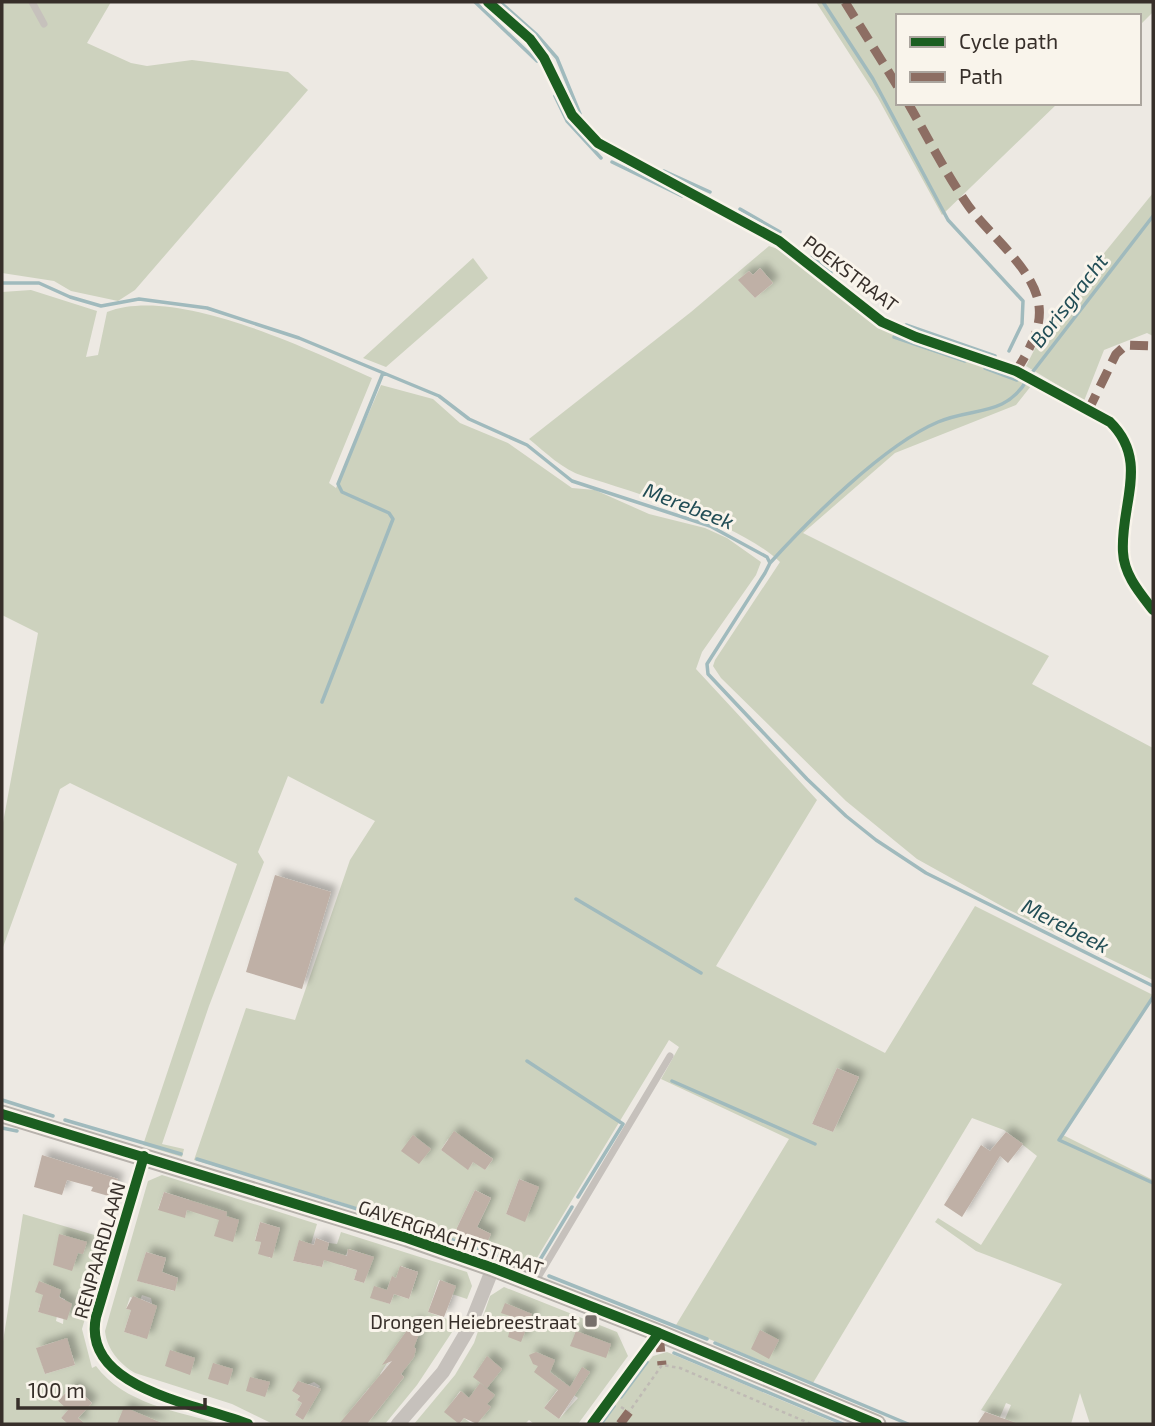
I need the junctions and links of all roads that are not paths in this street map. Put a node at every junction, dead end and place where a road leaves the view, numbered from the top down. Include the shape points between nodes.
1 (32, 2) edge
2 (488, 2) edge
3 (44, 24) dead end
4 (1153, 610) edge
5 (670, 1056) dead end
6 (2, 1114) edge
7 (144, 1156) junction
8 (493, 1268) junction
9 (534, 1284) junction
10 (659, 1333) junction
11 (248, 1424) edge
12 (398, 1424) edge
13 (592, 1424) edge
14 (877, 1424) edge

1 - 3 lane
2 - 4 street, POEKSTRAAT via 530,39 572,115 598,143 779,241 882,322 1031,379 1110,422 1129,447 1123,553 1134,584
5 - 9 lane
6 - 7 street, GAVERGRACHTSTRAAT
7 - 8 street, GAVERGRACHTSTRAAT
7 - 11 street, RENPAARDLAAN via 96,1317 96,1342 107,1365 126,1381
8 - 9 street, GAVERGRACHTSTRAAT
8 - 12 street via 469,1328 443,1371
9 - 10 street, GAVERGRACHTSTRAAT
10 - 13 street
10 - 14 street, GAVERGRACHTSTRAAT

